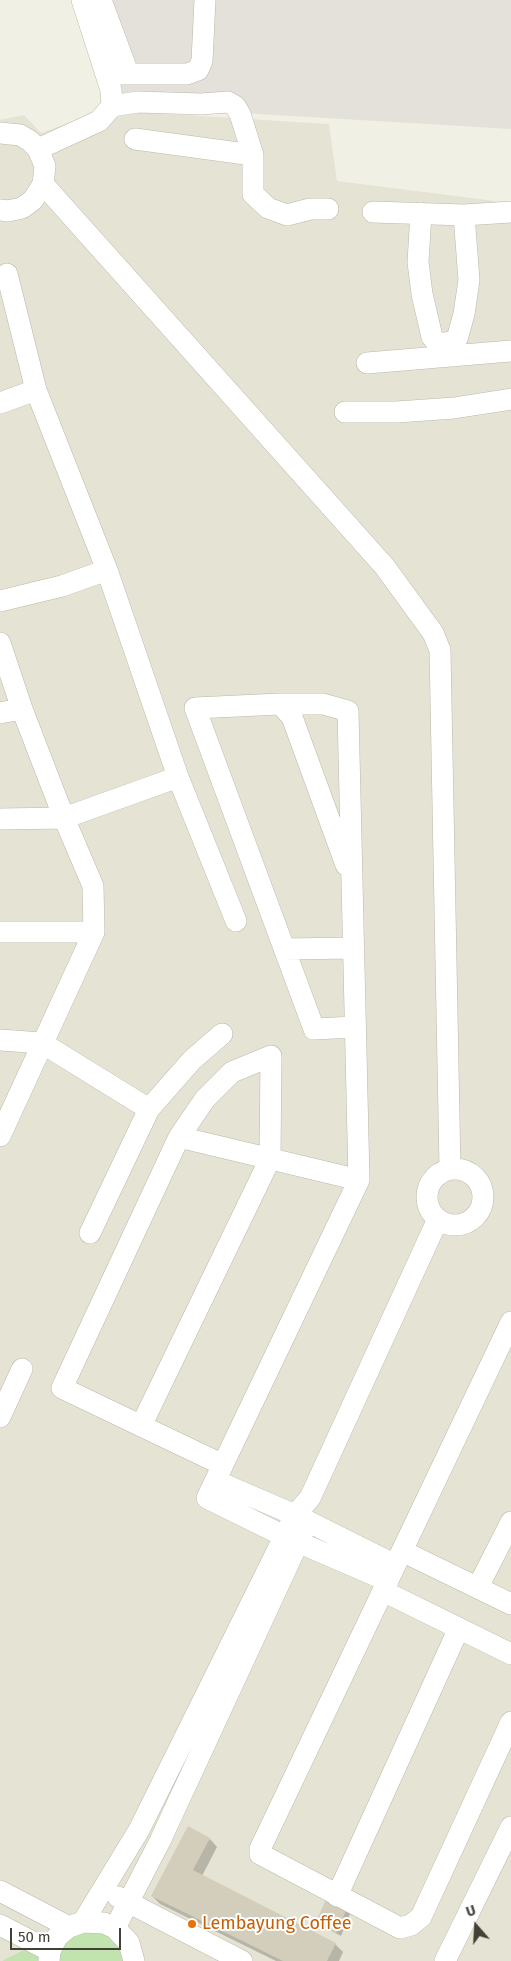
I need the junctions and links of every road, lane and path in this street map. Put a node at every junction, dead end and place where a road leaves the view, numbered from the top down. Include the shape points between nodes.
1 (82, 0) edge
2 (100, 0) edge
3 (205, 0) edge
4 (128, 73) junction
5 (106, 74) junction
6 (112, 106) junction
7 (0, 133) edge
8 (135, 139) dead end
9 (38, 149) junction
10 (253, 155) junction
11 (43, 184) junction
12 (328, 209) dead end
13 (0, 210) edge
14 (373, 212) dead end
15 (511, 212) edge
16 (421, 213) junction
17 (464, 215) junction
18 (7, 274) dead end
19 (511, 351) edge
20 (367, 363) dead end
21 (36, 390) junction
22 (511, 400) edge
23 (0, 403) edge
24 (344, 412) dead end
25 (107, 570) junction
26 (0, 601) edge
27 (0, 643) edge
28 (280, 704) junction
29 (22, 709) junction
30 (0, 712) edge
31 (178, 777) junction
32 (64, 818) junction
33 (0, 819) edge
34 (352, 881) junction
35 (236, 921) dead end
36 (0, 932) edge
37 (94, 932) junction
38 (354, 948) junction
39 (284, 950) junction
40 (356, 1026) junction
41 (222, 1034) dead end
42 (0, 1040) edge
43 (42, 1043) junction
44 (150, 1109) junction
45 (0, 1136) edge
46 (179, 1137) junction
47 (270, 1159) junction
48 (450, 1169) junction
49 (359, 1180) junction
50 (438, 1219) junction
51 (90, 1233) dead end
52 (511, 1322) edge
53 (22, 1369) dead end
54 (0, 1417) edge
55 (142, 1426) junction
56 (220, 1473) junction
57 (301, 1518) junction
58 (511, 1522) edge
59 (292, 1539) junction
60 (392, 1572) junction
61 (478, 1587) junction
62 (511, 1604) edge
63 (459, 1628) junction
64 (511, 1654) edge
65 (511, 1722) edge
66 (152, 1804) junction
67 (173, 1813) junction
68 (509, 1835) edge
69 (103, 1890) junction
70 (0, 1891) edge
71 (337, 1896) junction
72 (129, 1903) junction
73 (76, 1924) junction
74 (0, 1925) edge
75 (115, 1928) junction
76 (49, 1956) edge
77 (134, 1961) edge
78 (242, 1961) edge
79 (445, 1961) edge

1 - 5 street
2 - 4 street
3 - 4 street via 202,61 198,70 186,74
4 - 5 street
5 - 6 street
6 - 9 street via 99,121
6 - 10 street via 138,102 228,102 240,114
7 - 9 street via 20,135
8 - 10 street
9 - 11 street via 45,166
10 - 12 street via 253,194 268,208 286,215 310,209
11 - 13 street via 34,200 22,208
11 - 48 street via 385,567 434,633 440,650
14 - 16 street
15 - 17 street
16 - 17 street
16 - 17 street via 418,262 422,294 432,337 438,344 457,338 464,314 469,280
18 - 21 street
19 - 20 street
21 - 23 street
21 - 25 street
22 - 24 street via 454,408
25 - 26 street via 62,586
25 - 31 street
27 - 29 street
28 - 34 street via 292,717
28 - 34 street via 322,704 348,711
28 - 39 street via 195,708
29 - 30 street
29 - 32 street
31 - 32 street
31 - 35 street
32 - 33 street
32 - 37 street via 94,886
34 - 38 street
36 - 37 street
37 - 43 street
38 - 39 street
38 - 40 street
39 - 40 street via 314,1029
40 - 49 street
41 - 44 street via 192,1060
42 - 43 street
43 - 44 street
43 - 45 street
44 - 51 street
46 - 47 street
46 - 47 street via 205,1099 232,1072 271,1056
46 - 55 street via 62,1388
47 - 49 street
47 - 55 street
48 - 50 street via 441,1172 429,1186 428,1204
48 - 50 street via 472,1175 482,1187 482,1203 468,1221 452,1224
49 - 56 street
50 - 57 street
52 - 60 street
53 - 54 street
55 - 56 street
56 - 57 street
56 - 59 street via 207,1498
57 - 59 street
57 - 60 street
58 - 61 street
59 - 60 street
59 - 66 street
59 - 67 street
60 - 61 street
60 - 63 street
60 - 71 street via 260,1849 264,1858
61 - 62 street
63 - 64 street
63 - 71 street
65 - 71 street via 421,1917 400,1928
66 - 67 street
66 - 69 street
67 - 72 street
68 - 79 street
69 - 72 street
69 - 73 street
70 - 73 street
72 - 75 street
72 - 78 street
73 - 75 street via 104,1923
73 - 76 street via 57,1937
74 - 76 street
75 - 77 street via 129,1943

